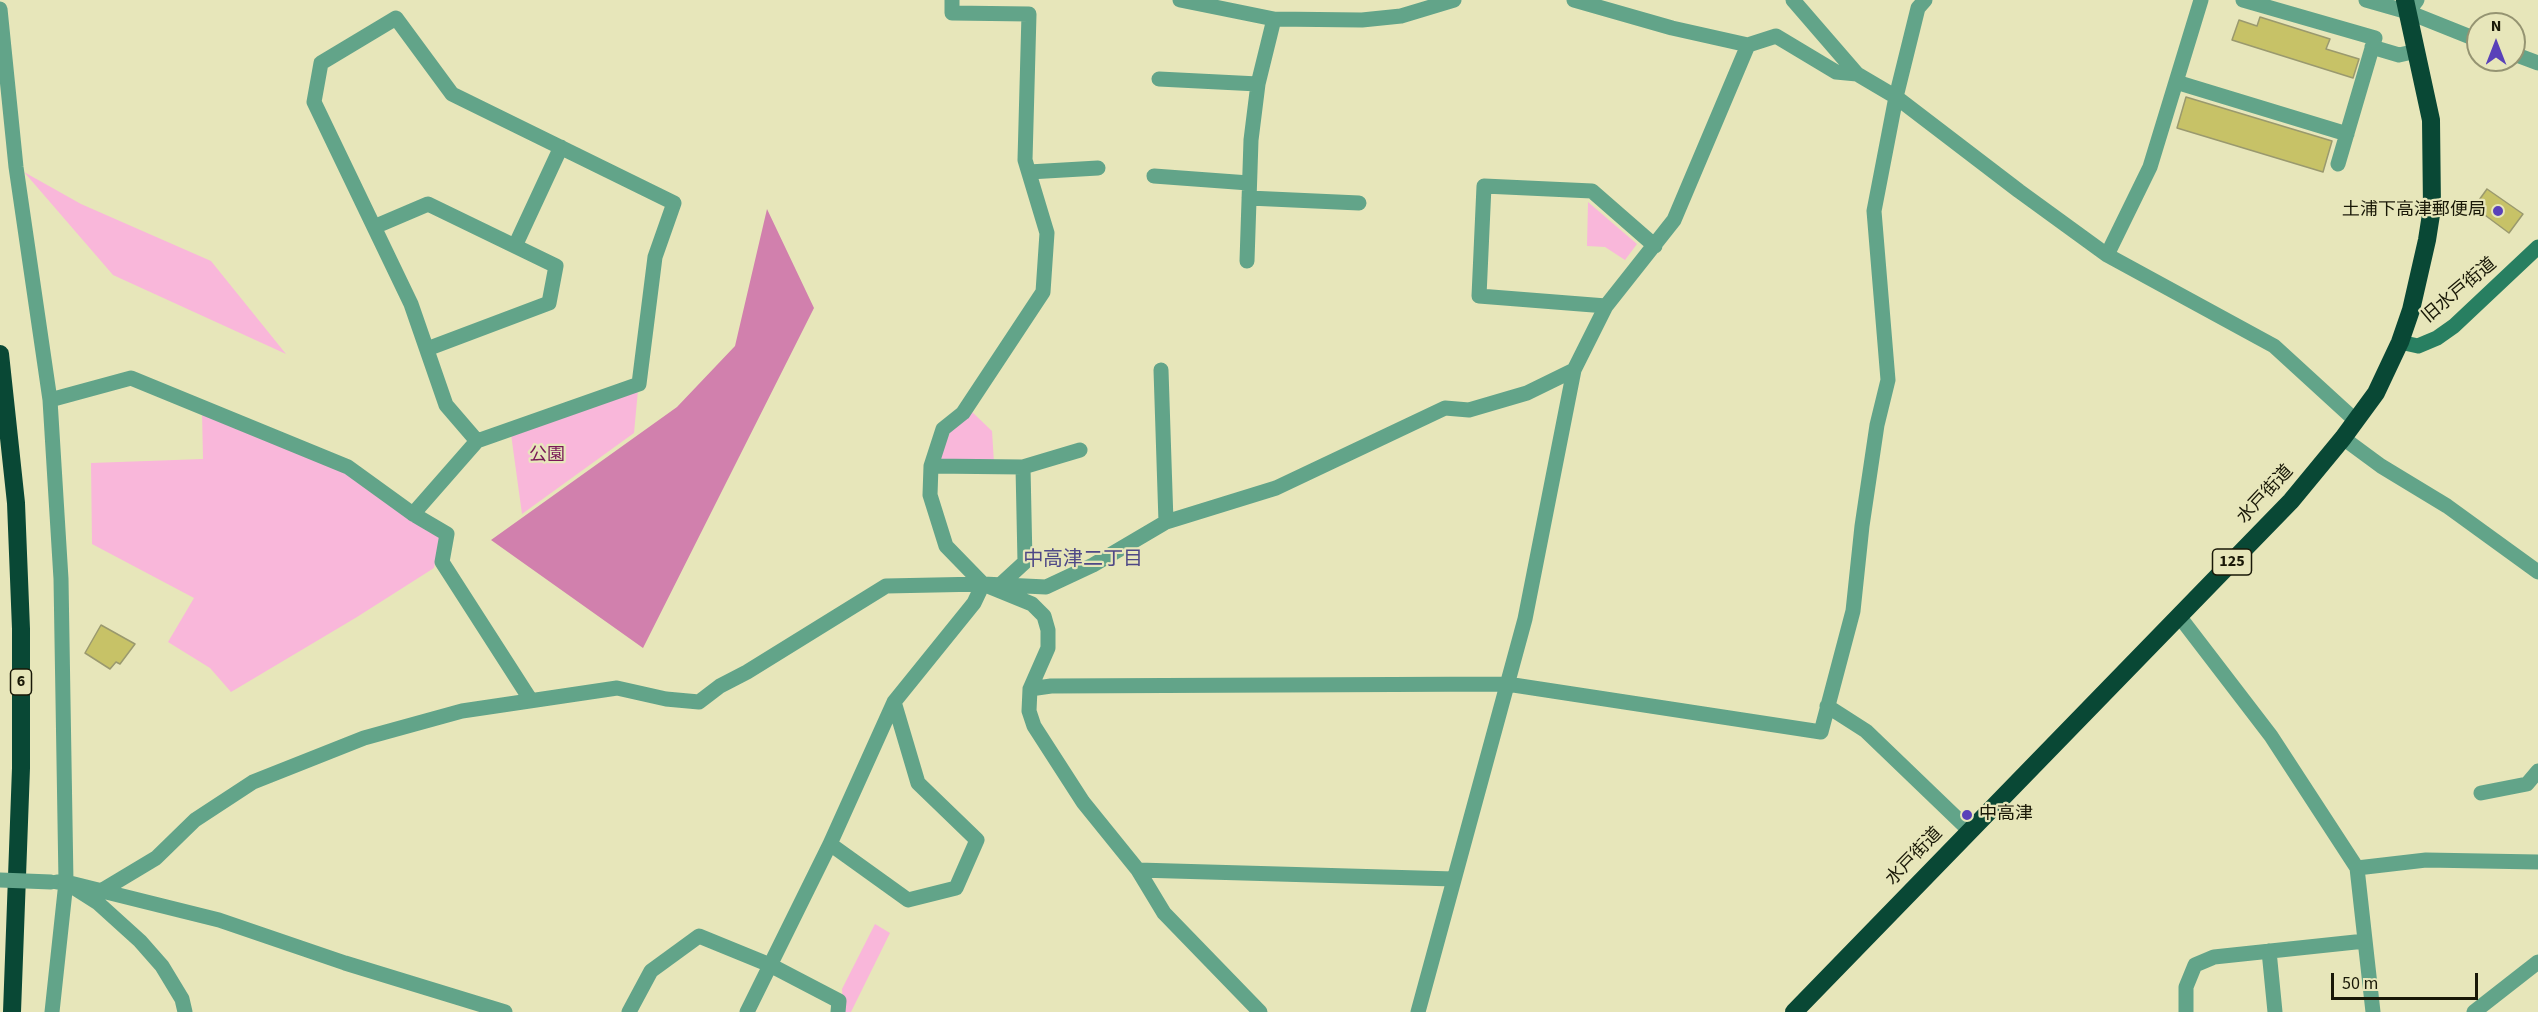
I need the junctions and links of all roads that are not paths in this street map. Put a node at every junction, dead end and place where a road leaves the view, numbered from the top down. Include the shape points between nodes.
1 (952, 0) edge
2 (1180, 0) edge
3 (1454, 0) edge
4 (1574, 0) edge
5 (1793, 0) edge
6 (1925, 0) edge
7 (2200, 0) edge
8 (2242, 0) edge
9 (2366, 0) edge
10 (2410, 4) edge
11 (1030, 7) edge
12 (0, 9) edge
13 (1274, 19) junction
14 (2466, 34) edge
15 (1748, 45) junction
16 (2372, 46) junction
17 (2417, 51) junction
18 (1857, 74) junction
19 (1159, 80) dead end
20 (2176, 82) junction
21 (1258, 84) junction
22 (1896, 97) junction
23 (2347, 134) junction
24 (561, 147) junction
25 (2338, 164) dead end
26 (1098, 168) dead end
27 (1029, 172) junction
28 (1155, 176) dead end
29 (1249, 190) junction
30 (1359, 202) dead end
31 (374, 227) junction
32 (515, 246) junction
33 (1655, 246) junction
34 (2538, 247) edge
35 (2107, 255) junction
36 (2525, 260) junction
37 (1247, 261) dead end
38 (2538, 270) edge
39 (1606, 306) junction
40 (2400, 342) junction
41 (427, 349) junction
42 (0, 354) edge
43 (1161, 370) dead end
44 (1574, 370) junction
45 (50, 400) junction
46 (2356, 421) junction
47 (2343, 438) junction
48 (477, 441) junction
49 (1080, 450) dead end
50 (931, 466) junction
51 (1023, 467) junction
52 (413, 514) junction
53 (1166, 522) junction
54 (2538, 572) edge
55 (983, 584) junction
56 (1000, 585) junction
57 (2179, 616) junction
58 (1507, 684) junction
59 (1030, 689) junction
60 (530, 699) junction
61 (894, 702) junction
62 (1827, 706) junction
63 (2538, 771) edge
64 (2481, 793) dead end
65 (1969, 831) junction
66 (830, 843) junction
67 (2538, 862) edge
68 (2357, 868) junction
69 (1138, 870) junction
70 (1454, 879) junction
71 (0, 880) edge
72 (58, 882) junction
73 (100, 891) junction
74 (2365, 940) junction
75 (2269, 951) junction
76 (2538, 962) edge
77 (770, 965) junction
78 (12, 1012) edge
79 (52, 1012) edge
80 (185, 1012) edge
81 (505, 1012) edge
82 (629, 1012) edge
83 (747, 1012) edge
84 (838, 1012) edge
85 (1260, 1012) edge
86 (1418, 1012) edge
87 (1794, 1012) edge
88 (2186, 1012) edge
89 (2275, 1012) edge
90 (2373, 1012) edge
91 (2474, 1012) edge

1 - 11 street via 952,13
2 - 13 street
3 - 13 street via 1401,16 1362,21
4 - 15 street
5 - 18 street
6 - 22 street via 1918,8
7 - 20 street
8 - 16 street via 2375,38
9 - 10 street
10 - 14 street
10 - 17 highway, 水戸街道 / 125
11 - 27 street via 1025,160
12 - 45 street via 16,167
13 - 21 street
15 - 18 street via 1776,36 1836,72
15 - 33 street via 1674,220
16 - 17 street via 2399,55
16 - 23 street
17 - 40 highway, 水戸街道 / 125 via 2431,120 2432,208 2420,274
18 - 22 street
19 - 21 street
20 - 23 street
20 - 35 street via 2150,167
21 - 29 street
22 - 35 street
22 - 62 street via 1874,211 1888,380 1877,425 1853,611
23 - 25 street
24 - 31 street via 452,94 396,18 321,63 314,102
24 - 32 street
24 - 48 street via 674,203 655,257 639,384
26 - 27 street
27 - 50 street via 1047,234 1043,292 963,413 944,429
28 - 29 street
29 - 30 street
29 - 37 street
31 - 32 street via 428,204
31 - 41 street via 411,304
32 - 41 street via 556,266 549,303
33 - 39 street
33 - 39 street via 1592,191 1484,186 1479,296
34 - 36 street, 旧水戸街道
35 - 46 street via 2274,346
36 - 38 street
36 - 40 street, 旧水戸街道 via 2437,338 2418,346
39 - 44 street
40 - 46 highway, 水戸街道 / 125 via 2376,393
41 - 48 street via 446,405
42 - 78 highway, 6 via 16,502 21,628 21,768
43 - 53 street
44 - 53 street via 1527,393 1469,410 1445,408 1276,488
44 - 58 street via 1525,620
45 - 52 street via 131,378 348,467
45 - 72 street via 61,579
46 - 47 highway, 水戸街道 / 125
47 - 54 street
47 - 57 highway, 水戸街道 / 125 via 2291,501
48 - 52 street
49 - 51 street
50 - 51 street
50 - 55 street via 930,495 946,546
51 - 56 street via 1025,562
52 - 60 street via 447,534 442,562
53 - 56 street via 1093,565 1046,587
55 - 56 street
55 - 59 street via 1032,604 1044,616 1048,648
55 - 60 street via 886,586 699,702 617,688
55 - 61 street via 974,603
57 - 65 highway, 水戸街道 / 125
57 - 68 street via 2271,736
58 - 59 street
58 - 62 street via 1821,732
58 - 70 street
59 - 69 street via 1029,711 1034,726 1083,802
60 - 73 street via 462,711 364,738 253,782 195,820 156,858
61 - 66 street
61 - 66 street via 918,783 977,840 956,888 908,900
62 - 65 street via 1866,731
63 - 64 street via 2527,784
65 - 87 highway, 水戸街道 / 125
66 - 77 street
67 - 68 street via 2426,860
68 - 74 street
69 - 70 street
69 - 85 street via 1164,913
70 - 86 street
71 - 72 street, bridge
72 - 73 street
72 - 79 street
72 - 80 street via 98,903 140,940 162,966 182,999
73 - 81 street via 219,920
74 - 75 street
74 - 90 street
75 - 88 street via 2214,957 2195,965 2186,987
75 - 89 street
76 - 91 street
77 - 82 street via 699,936 651,970
77 - 83 street
77 - 84 street via 839,1001

